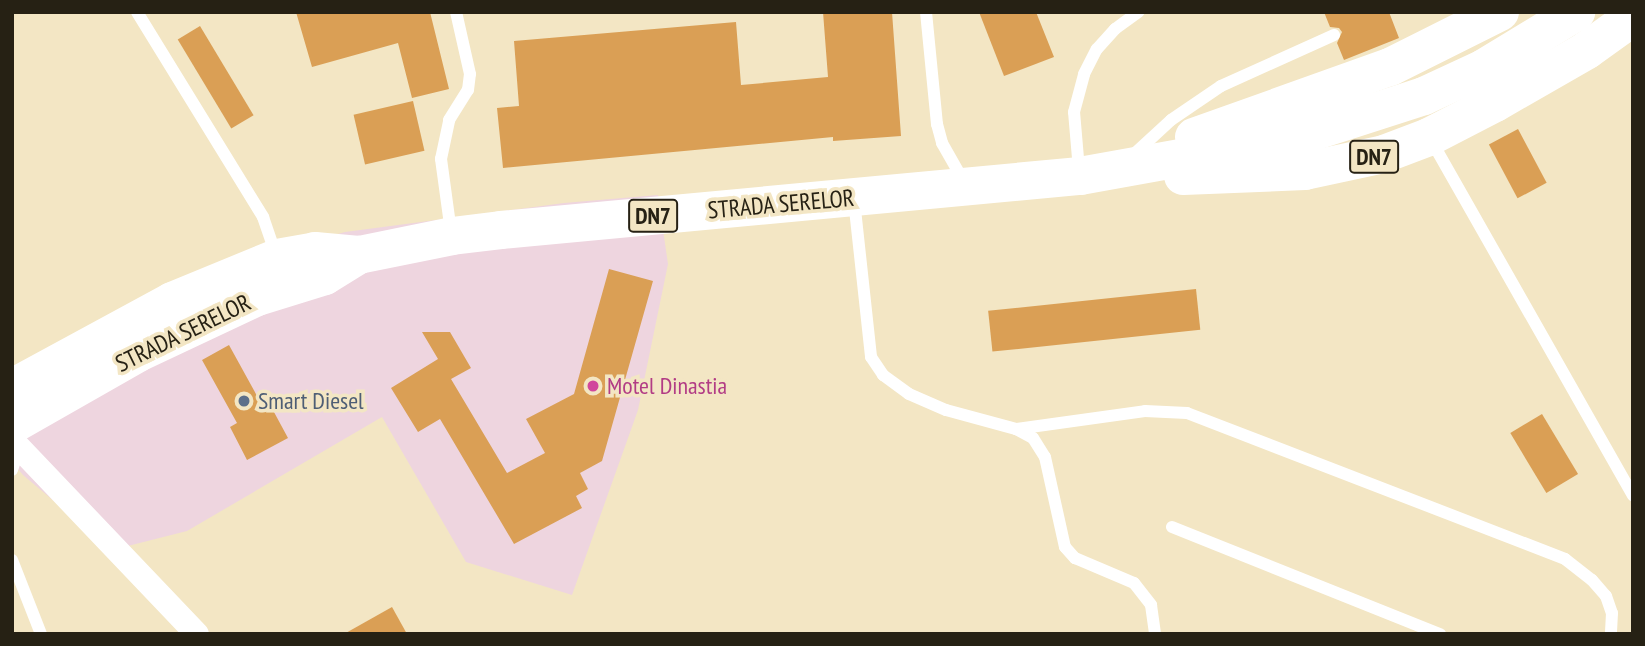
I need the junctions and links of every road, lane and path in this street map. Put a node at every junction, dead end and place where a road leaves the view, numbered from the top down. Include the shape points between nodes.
1 (137, 12) edge
2 (456, 12) edge
3 (926, 12) edge
4 (1138, 12) edge
5 (1500, 12) edge
6 (1576, 12) edge
7 (1633, 17) edge
8 (1334, 35) dead end
9 (1429, 137) junction
10 (1128, 159) junction
11 (1080, 176) junction
12 (967, 187) junction
13 (854, 197) junction
14 (452, 236) junction
15 (359, 255) junction
16 (277, 258) junction
17 (12, 387) edge
18 (1016, 429) junction
19 (14, 446) edge
20 (1633, 496) edge
21 (1172, 527) dead end
22 (12, 560) edge
23 (41, 634) edge
24 (197, 634) edge
25 (1156, 634) edge
26 (1440, 634) edge
27 (1611, 634) edge

1 - 16 lane via 263,216
2 - 14 lane via 470,74 468,90 449,120 441,159
3 - 12 lane via 937,124 942,143
4 - 11 lane via 1097,49 1083,74 1074,113
5 - 10 highway, DN7 via 1390,67
6 - 11 highway, DN7 via 1484,68 1367,117 1297,138
7 - 9 highway, DN7 via 1587,50
8 - 10 lane via 1221,86 1171,120
9 - 11 highway, DN7 via 1384,154 1305,171 1257,176
9 - 20 lane
10 - 11 highway, DN7
11 - 12 highway, STRADA SERELOR / DN7
12 - 13 highway, STRADA SERELOR / DN7
13 - 14 highway, STRADA SERELOR / DN7
13 - 18 lane via 871,356 883,375 909,394 946,410
14 - 15 highway, STRADA SERELOR / DN7
15 - 16 highway, STRADA SERELOR / DN7 via 315,251
15 - 19 highway, STRADA SERELOR / DN7 via 325,276 257,297 138,353
16 - 17 highway, STRADA SERELOR / DN7 via 172,301
18 - 25 lane via 1033,439 1045,457 1065,547 1075,558 1134,583 1144,592
18 - 27 lane via 1145,411 1186,413 1565,559 1606,596 1612,613
19 - 24 street
21 - 26 lane
22 - 23 lane

